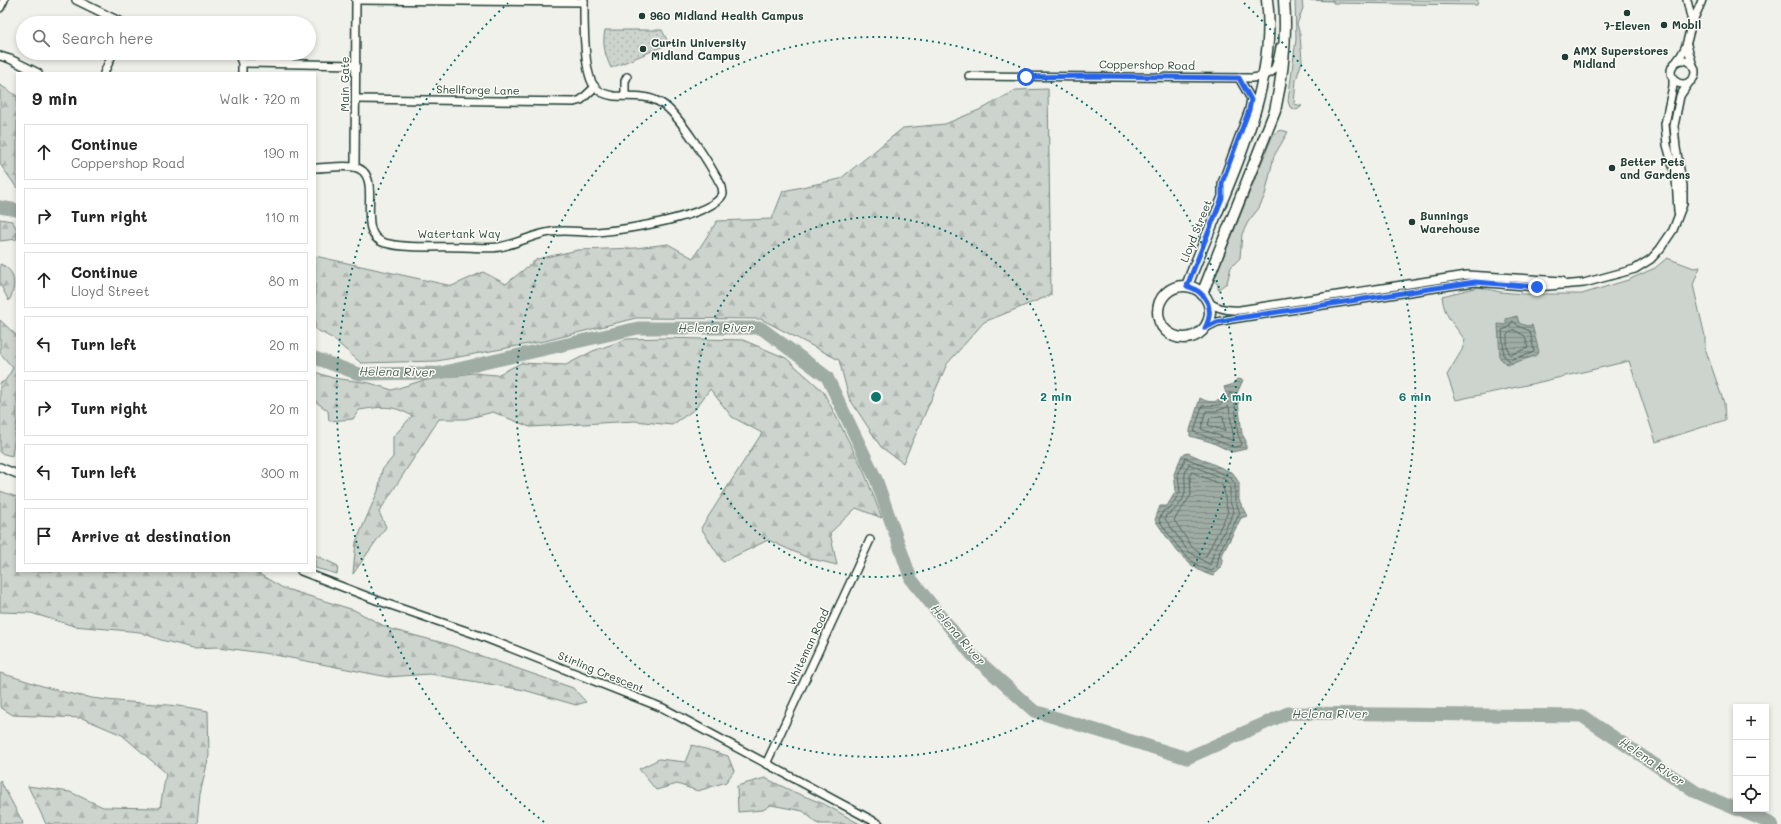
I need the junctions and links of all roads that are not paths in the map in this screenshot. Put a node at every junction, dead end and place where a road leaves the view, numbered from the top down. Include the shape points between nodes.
1 (4, 0) edge
2 (76, 0) edge
3 (356, 0) edge
4 (1267, 0) edge
5 (1284, 0) edge
6 (1687, 0) edge
7 (1702, 0) edge
8 (584, 1) edge
9 (0, 8) edge
10 (109, 16) edge
11 (1692, 22) junction
12 (1285, 23) junction
13 (1687, 45) junction
14 (0, 52) edge
15 (0, 56) edge
16 (10, 59) junction
17 (110, 60) edge
18 (241, 60) edge
19 (1677, 61) junction
20 (242, 63) junction
21 (356, 65) junction
22 (1694, 67) junction
23 (36, 72) edge
24 (104, 72) edge
25 (242, 72) edge
26 (969, 76) dead end
27 (1263, 76) junction
28 (628, 77) dead end
29 (1239, 78) junction
30 (1673, 78) junction
31 (1690, 81) junction
32 (595, 87) junction
33 (625, 96) junction
34 (356, 99) junction
35 (355, 167) junction
36 (316, 168) edge
37 (1222, 198) junction
38 (1678, 221) junction
39 (1584, 283) junction
40 (1187, 286) junction
41 (1205, 298) junction
42 (1205, 328) junction
43 (0, 467) edge
44 (16, 474) edge
45 (870, 540) dead end
46 (304, 572) edge
47 (766, 764) junction
48 (879, 824) edge

1 - 9 street
2 - 10 street
3 - 8 street
3 - 21 street, Main Gate
4 - 27 main road, Lloyd Street via 1268,44
5 - 12 main road
6 - 11 street
7 - 11 street via 1698,14
8 - 32 street via 587,68
11 - 13 street
12 - 27 street via 1276,69
12 - 41 main road via 1282,80 1272,121
13 - 19 street
13 - 22 street
14 - 16 street
15 - 16 street
16 - 23 street
17 - 24 street
18 - 20 street
19 - 22 street via 1684,60
19 - 30 street via 1671,71
20 - 21 street
20 - 25 street
21 - 34 street, Main Gate
22 - 31 street via 1694,75
26 - 29 street, Coppershop Road
27 - 29 street, Coppershop Road
27 - 37 main road, Lloyd Street via 1250,126
28 - 33 street via 624,81
29 - 37 street via 1251,100 1222,183
30 - 31 street via 1682,84
30 - 38 street via 1665,124 1667,145 1678,187
31 - 38 street via 1680,96 1674,126 1683,186 1683,204
32 - 33 street via 603,93
32 - 34 street, Shellforge Lane via 581,100 574,102
33 - 35 street, Watertank Way via 653,98 673,113 717,176 723,194 716,203 662,223 596,232 552,232 498,247 396,245 377,240 372,234 368,178
34 - 35 street, Main Gate
35 - 36 street
37 - 40 main road, Lloyd Street
38 - 39 street via 1667,241 1651,259 1620,275
39 - 41 street via 1478,274 1229,311 1216,307
39 - 42 street via 1537,287 1475,282 1232,319
40 - 41 main road
40 - 42 main road via 1172,289 1160,300 1160,323 1169,334 1182,338 1195,336
41 - 42 main road via 1210,315
43 - 44 street
45 - 47 street, Whiteman Road
46 - 47 street, Stirling Crescent via 478,635 663,708
47 - 48 street, Stirling Crescent

